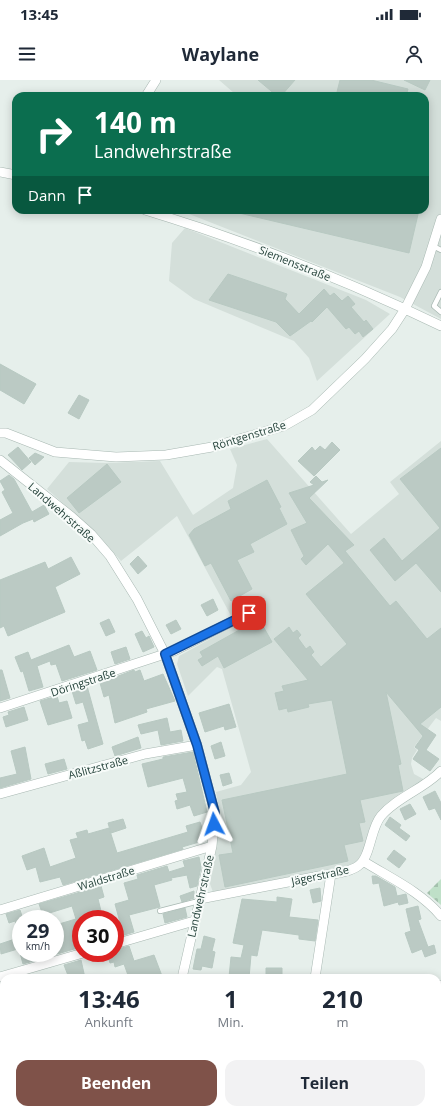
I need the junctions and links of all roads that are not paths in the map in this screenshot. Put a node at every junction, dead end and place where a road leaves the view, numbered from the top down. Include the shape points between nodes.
1 (156, 80) edge
2 (148, 92) edge
3 (0, 172) edge
4 (12, 174) edge
5 (158, 214) edge
6 (441, 219) edge
7 (437, 248) edge
8 (441, 292) edge
9 (405, 309) junction
10 (441, 312) edge
11 (441, 326) edge
12 (0, 433) edge
13 (0, 460) edge
14 (249, 613) dead end
15 (165, 654) junction
16 (0, 708) edge
17 (197, 745) junction
18 (441, 770) edge
19 (0, 794) edge
20 (212, 846) junction
21 (363, 861) junction
22 (331, 874) junction
23 (200, 900) junction
24 (0, 910) edge
25 (160, 911) dead end
26 (441, 916) edge
27 (194, 921) junction
28 (124, 941) edge
29 (72, 956) edge
30 (10, 974) edge
31 (183, 974) edge
32 (316, 974) edge

1 - 2 street
3 - 4 street
5 - 9 street, Siemensstraße via 286,258
6 - 7 street, Röntgenstraße
7 - 9 street, Röntgenstraße
8 - 10 lane via 434,306
9 - 11 street, Siemensstraße
9 - 12 street, Röntgenstraße via 392,329 365,359 312,410 284,426 252,436 212,447 166,455 116,457 55,452
13 - 15 street, Landwehrstraße via 72,517 110,556 137,599
14 - 15 street
15 - 16 street, Döringstraße
15 - 17 street, Landwehrstraße
17 - 19 street, Aßlitzstraße via 144,754
17 - 20 street, Landwehrstraße via 215,813
18 - 21 street, Jägerstraße via 412,793 390,806 380,817
20 - 23 street, Landwehrstraße
20 - 24 street, Waldstraße
21 - 22 street, Jägerstraße via 350,870
21 - 26 street via 418,894
22 - 23 street, Jägerstraße
22 - 32 street
23 - 25 lane
23 - 27 street, Landwehrstraße
27 - 28 street
27 - 31 street, Landwehrstraße
29 - 30 street

